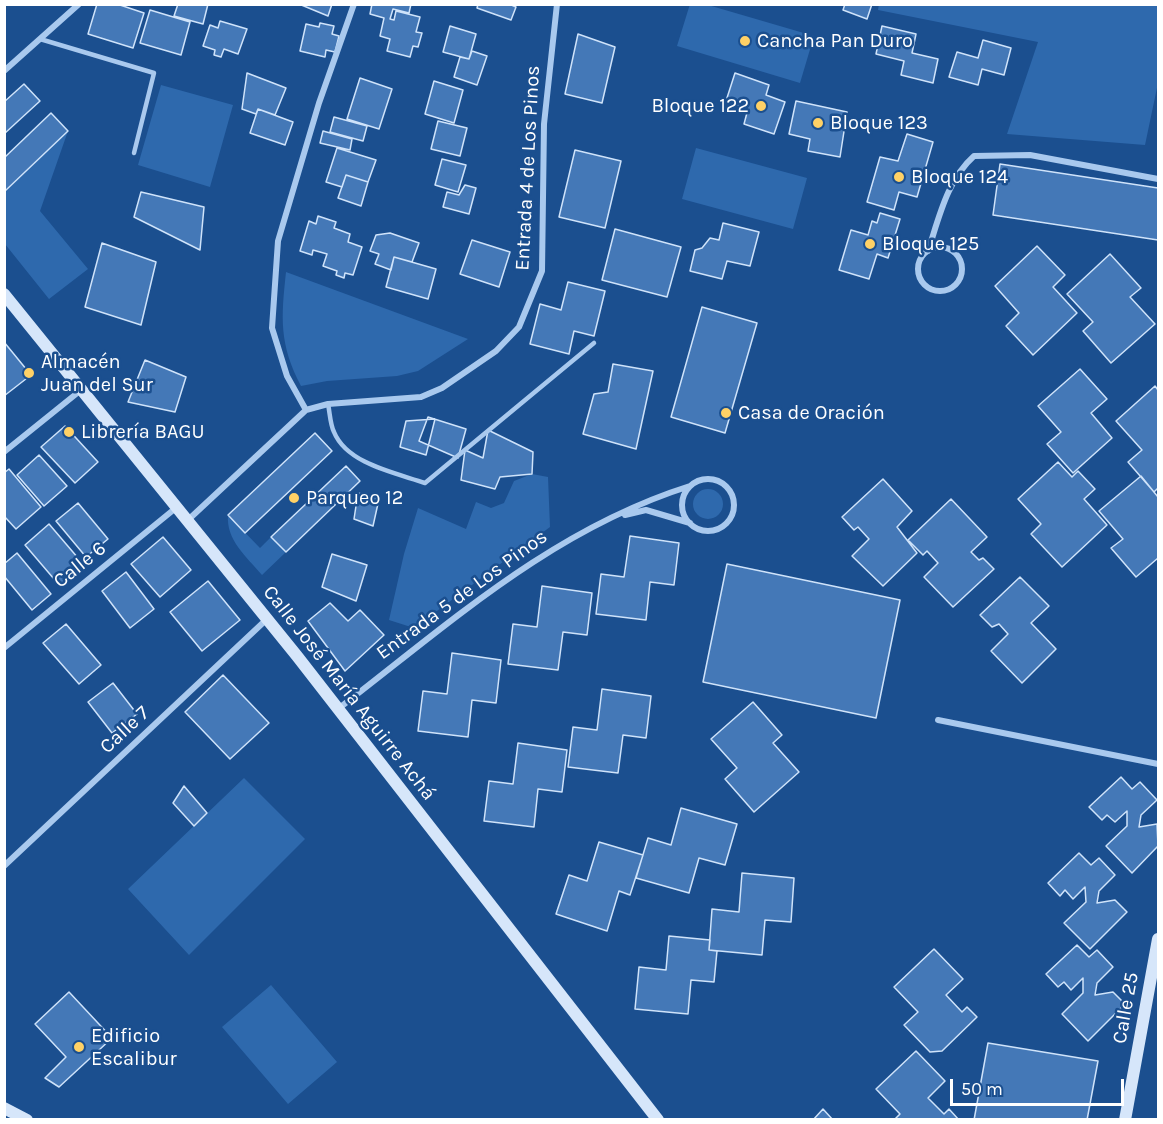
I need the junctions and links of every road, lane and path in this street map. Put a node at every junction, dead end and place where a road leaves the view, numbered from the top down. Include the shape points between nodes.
1 (79, 4) edge
2 (354, 4) edge
3 (557, 4) edge
4 (40, 39) junction
5 (4, 71) edge
6 (134, 153) dead end
7 (1158, 179) edge
8 (928, 251) junction
9 (4, 294) edge
10 (594, 343) dead end
11 (82, 390) junction
12 (328, 404) junction
13 (306, 410) junction
14 (4, 452) edge
15 (690, 486) junction
16 (177, 507) junction
17 (613, 517) junction
18 (187, 520) junction
19 (690, 523) junction
20 (267, 619) junction
21 (4, 648) edge
22 (338, 709) junction
23 (938, 720) dead end
24 (1158, 764) edge
25 (4, 866) edge
26 (1158, 939) edge
27 (4, 1108) edge
28 (27, 1119) edge
29 (658, 1119) edge
30 (1125, 1119) edge

1 - 4 street
2 - 13 street via 319,103 278,241 272,328 287,376
3 - 12 street, Entrada 4 de Los Pinos via 544,124 542,271 519,327 496,351 442,388 421,397
4 - 5 street
4 - 6 lane via 154,73
7 - 8 street via 1030,155 974,156 960,168 950,187
8 - 8 street via 922,256 918,271 924,285 938,292 952,288 962,276 959,256 948,248
9 - 11 street, Calle José María Aguirre Achá
10 - 12 lane via 425,483 371,464 346,449 334,432
11 - 14 street
11 - 16 street, Calle José María Aguirre Achá
12 - 13 street, Entrada 4 de Los Pinos
13 - 18 street, Entrada 4 de Los Pinos
15 - 17 street, Entrada 5 de Los Pinos
15 - 19 street via 683,500
15 - 19 street, Entrada 5 de Los Pinos via 705,479 720,482 734,503 723,526 705,530
16 - 18 street, Calle José María Aguirre Achá
16 - 21 street, Calle 6
17 - 19 street, Entrada 5 de Los Pinos via 646,510
17 - 22 street, Entrada 5 de Los Pinos via 517,571
18 - 20 street, Calle José María Aguirre Achá
20 - 22 street, Calle José María Aguirre Achá
20 - 25 street, Calle 7
22 - 29 street, Calle José María Aguirre Achá
23 - 24 street
26 - 30 street, Calle 25
27 - 28 street

